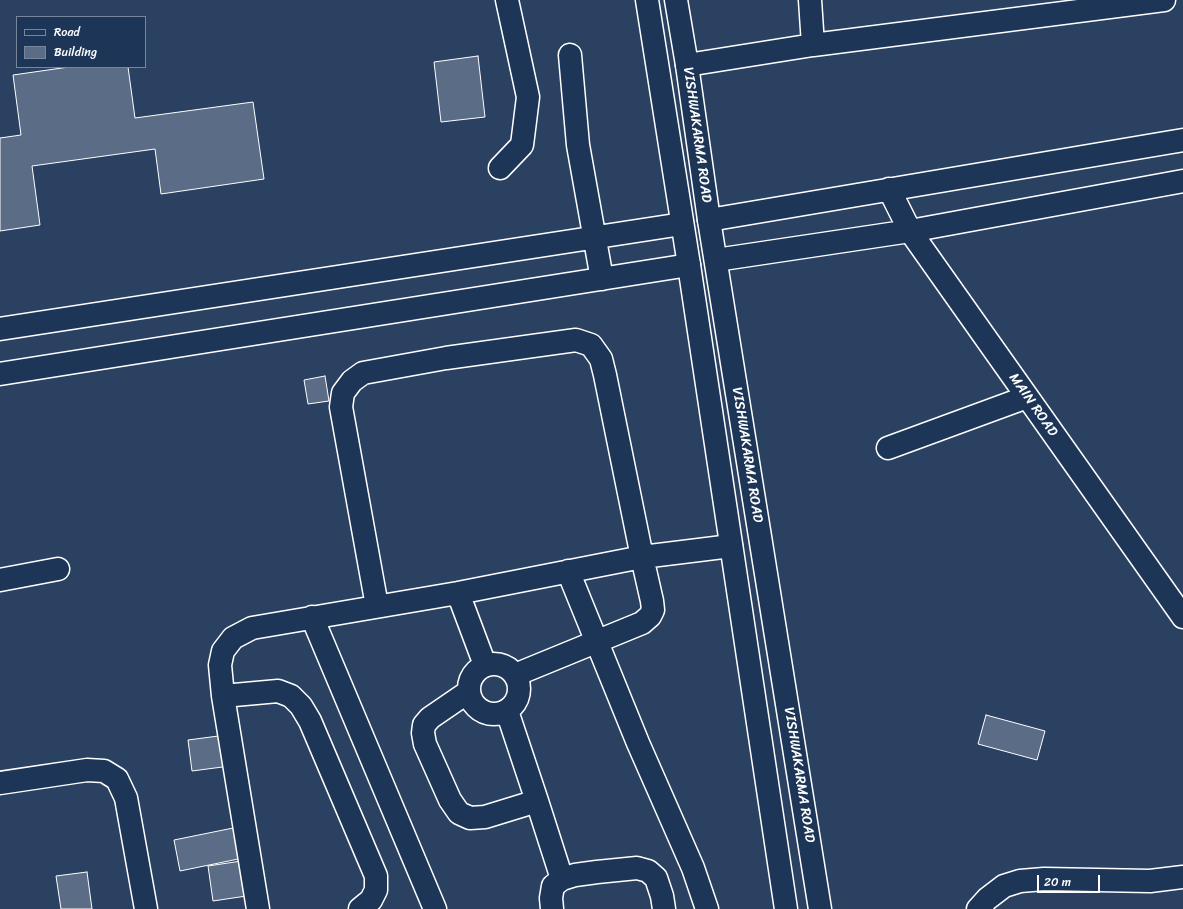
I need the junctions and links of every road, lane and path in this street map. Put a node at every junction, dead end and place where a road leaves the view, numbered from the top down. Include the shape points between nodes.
1 (507, 0) edge
2 (647, 0) edge
3 (676, 0) edge
4 (810, 0) edge
5 (1164, 0) edge
6 (813, 45) junction
7 (570, 55) dead end
8 (688, 65) junction
9 (1183, 140) edge
10 (500, 168) dead end
11 (1183, 181) edge
12 (889, 189) junction
13 (709, 220) junction
14 (682, 224) junction
15 (910, 231) junction
16 (594, 238) junction
17 (716, 260) junction
18 (689, 265) junction
19 (602, 279) junction
20 (0, 329) edge
21 (0, 374) edge
22 (1027, 397) junction
23 (888, 448) dead end
24 (731, 546) junction
25 (642, 557) junction
26 (58, 569) dead end
27 (568, 572) junction
28 (0, 580) edge
29 (458, 593) junction
30 (377, 606) junction
31 (312, 617) junction
32 (1183, 617) edge
33 (596, 642) junction
34 (485, 665) junction
35 (515, 675) junction
36 (468, 692) junction
37 (223, 696) junction
38 (507, 711) junction
39 (0, 783) edge
40 (537, 801) junction
41 (1183, 877) edge
42 (562, 879) junction
43 (146, 909) edge
44 (258, 909) edge
45 (360, 909) edge
46 (435, 909) edge
47 (552, 909) edge
48 (664, 909) edge
49 (707, 909) edge
50 (786, 909) edge
51 (820, 909) edge
52 (978, 909) edge

1 - 10 street via 528,97 522,145
2 - 14 street, VISHWAKARMA ROAD
3 - 8 street, VISHWAKARMA ROAD
4 - 6 street
5 - 6 street
6 - 8 street
7 - 16 street via 578,145
8 - 13 street, VISHWAKARMA ROAD
9 - 12 street
11 - 15 street
12 - 13 street
12 - 15 street, MAIN ROAD
13 - 17 street, VISHWAKARMA ROAD
14 - 16 street
14 - 18 street, VISHWAKARMA ROAD
15 - 17 street
15 - 22 street, MAIN ROAD
16 - 19 street
16 - 20 street
17 - 51 street, VISHWAKARMA ROAD
18 - 19 street
18 - 24 street, VISHWAKARMA ROAD
19 - 21 street
22 - 23 street
22 - 32 street, MAIN ROAD
24 - 25 street
24 - 50 street, VISHWAKARMA ROAD
25 - 27 street
25 - 30 street via 604,370 601,359 591,345 576,340 378,370 363,373 352,381 343,393 341,406
25 - 33 street via 652,601 653,610 650,616 642,623
26 - 28 street
27 - 29 street
27 - 33 street
29 - 30 street
29 - 34 street
30 - 31 street
31 - 37 street via 252,628 233,638 223,651 220,665
31 - 46 street
33 - 35 street
33 - 49 street via 693,868
34 - 35 street via 501,665 509,668
34 - 36 street via 472,676
35 - 38 street via 518,695 513,706
36 - 38 street via 475,708 482,712 490,715
36 - 40 street via 430,718 422,733 450,800 459,813 470,818 485,817
37 - 44 street
37 - 45 street via 278,691 291,696 301,706 310,721 376,876 376,890 371,900
38 - 40 street
39 - 43 street via 87,770 104,771 117,779 126,798
40 - 42 street
41 - 52 street via 1150,881 1020,881 1004,886
42 - 47 street via 553,886
42 - 48 street via 575,875 637,868 648,871 656,878

